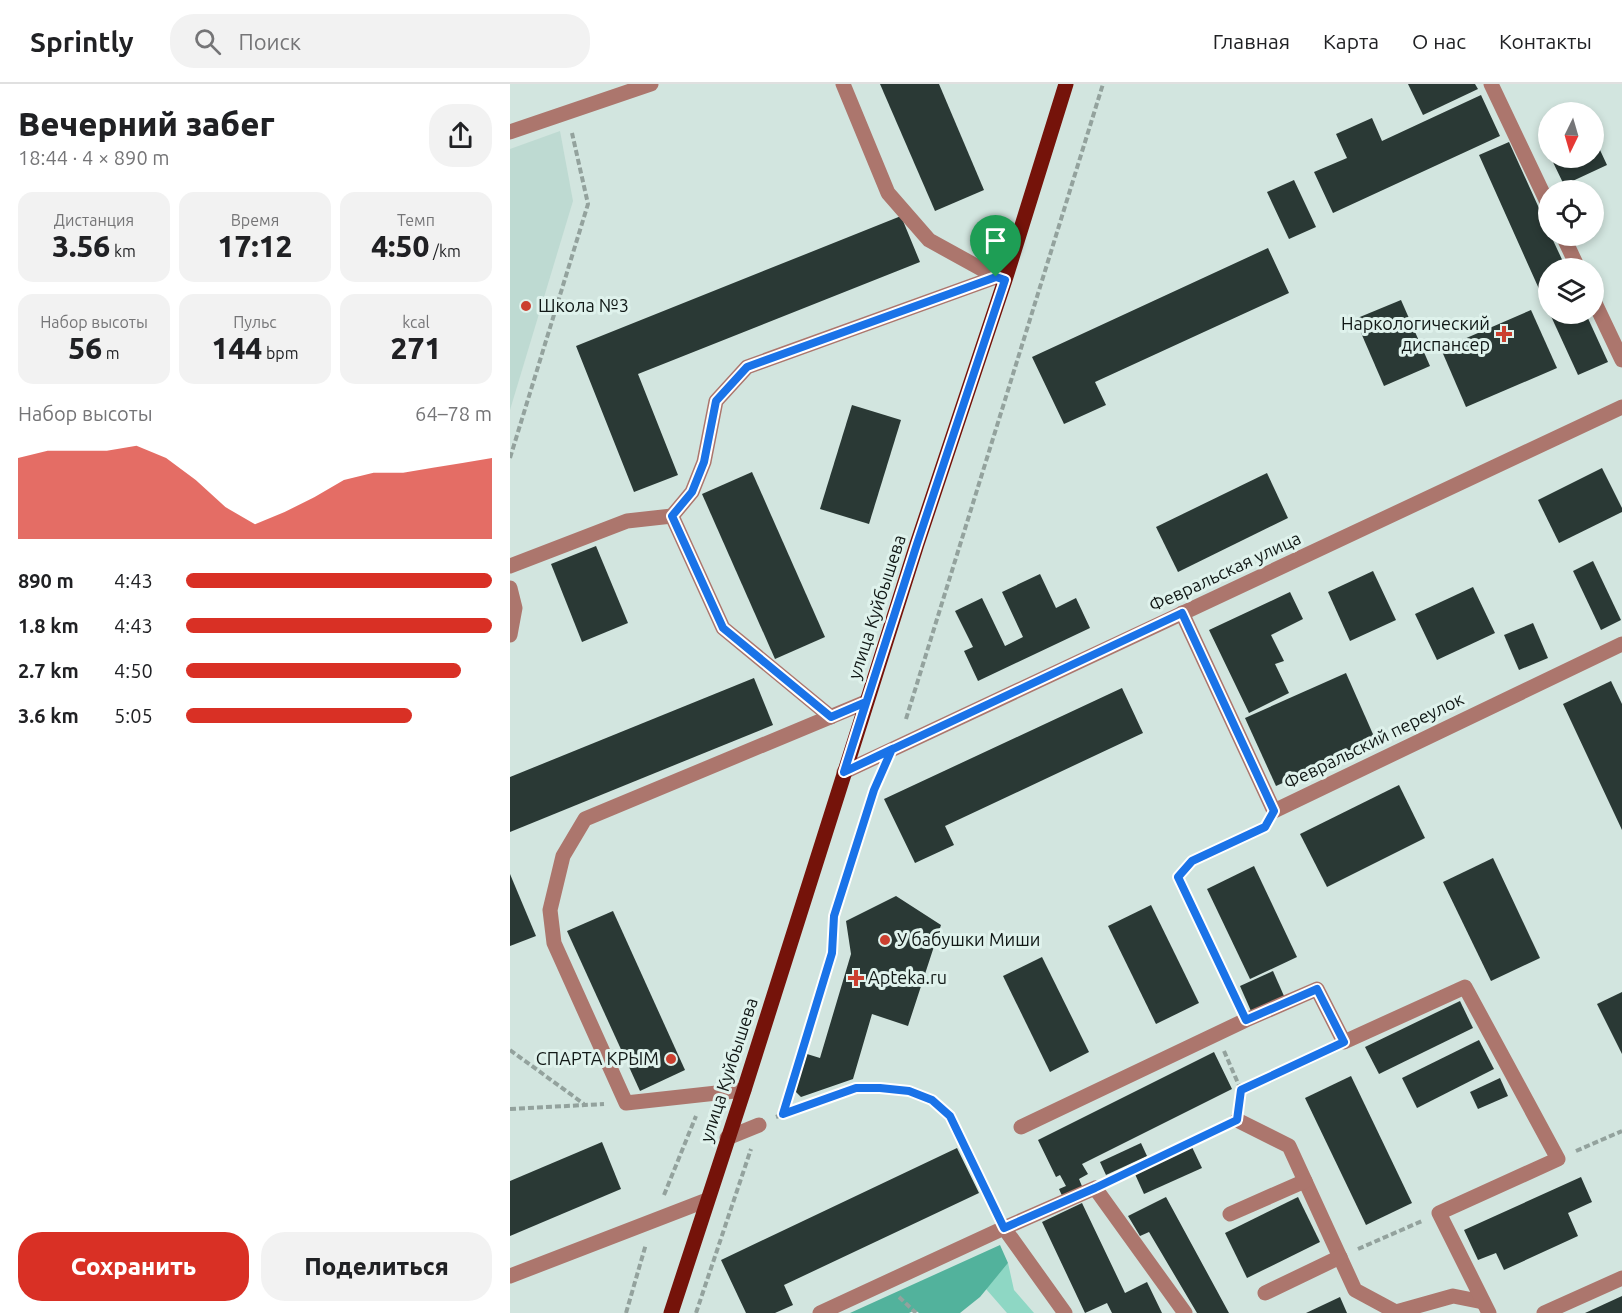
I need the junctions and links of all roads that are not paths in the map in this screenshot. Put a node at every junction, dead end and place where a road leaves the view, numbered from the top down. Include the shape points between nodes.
1 (651, 84) edge
2 (843, 84) edge
3 (1066, 84) edge
4 (1491, 84) edge
5 (510, 132) edge
6 (1538, 183) edge
7 (1001, 278) junction
8 (1604, 322) edge
9 (1622, 360) edge
10 (1622, 407) edge
11 (672, 516) junction
12 (510, 566) edge
13 (510, 588) edge
14 (1182, 613) junction
15 (510, 635) edge
16 (1622, 644) edge
17 (866, 702) junction
18 (831, 717) junction
19 (844, 772) junction
20 (744, 1090) junction
21 (1237, 1120) road end
22 (759, 1125) road end
23 (1021, 1127) dead end
24 (727, 1138) junction
25 (1305, 1181) junction
26 (707, 1200) junction
27 (1230, 1214) dead end
28 (1004, 1228) junction
29 (1340, 1257) junction
30 (510, 1275) edge
31 (1622, 1278) edge
32 (1265, 1293) dead end
33 (1486, 1307) edge
34 (671, 1313) edge
35 (820, 1313) edge
36 (1065, 1313) edge
37 (1185, 1313) edge
38 (1544, 1313) edge

1 - 5 street
2 - 7 street via 888,193 929,240
3 - 7 main road, улица Куйбышева
4 - 6 street
7 - 11 street via 747,367 716,401 704,462 692,492
7 - 17 main road, улица Куйбышева
8 - 9 street
10 - 14 street, Февральская улица
11 - 12 street via 627,521
11 - 18 street via 723,628
13 - 15 street via 515,608
14 - 16 street, Февральский переулок via 1274,811
14 - 19 street, Февральская улица
17 - 18 street
17 - 19 main road, улица Куйбышева
18 - 20 street via 585,819 563,855 550,910 555,943 626,1103
19 - 20 main road, улица Куйбышева
20 - 24 main road, улица Куйбышева
21 - 25 street via 1289,1146
22 - 24 street
23 - 33 street via 1317,989 1344,1042 1465,987 1558,1159 1439,1213
24 - 26 main road, улица Куйбышева
25 - 27 street
25 - 29 street
26 - 30 street
26 - 34 main road, улица Куйбышева
28 - 35 street
28 - 36 street
28 - 37 street via 1095,1188
29 - 32 street
29 - 33 street via 1355,1290 1396,1312 1453,1296
31 - 38 street

